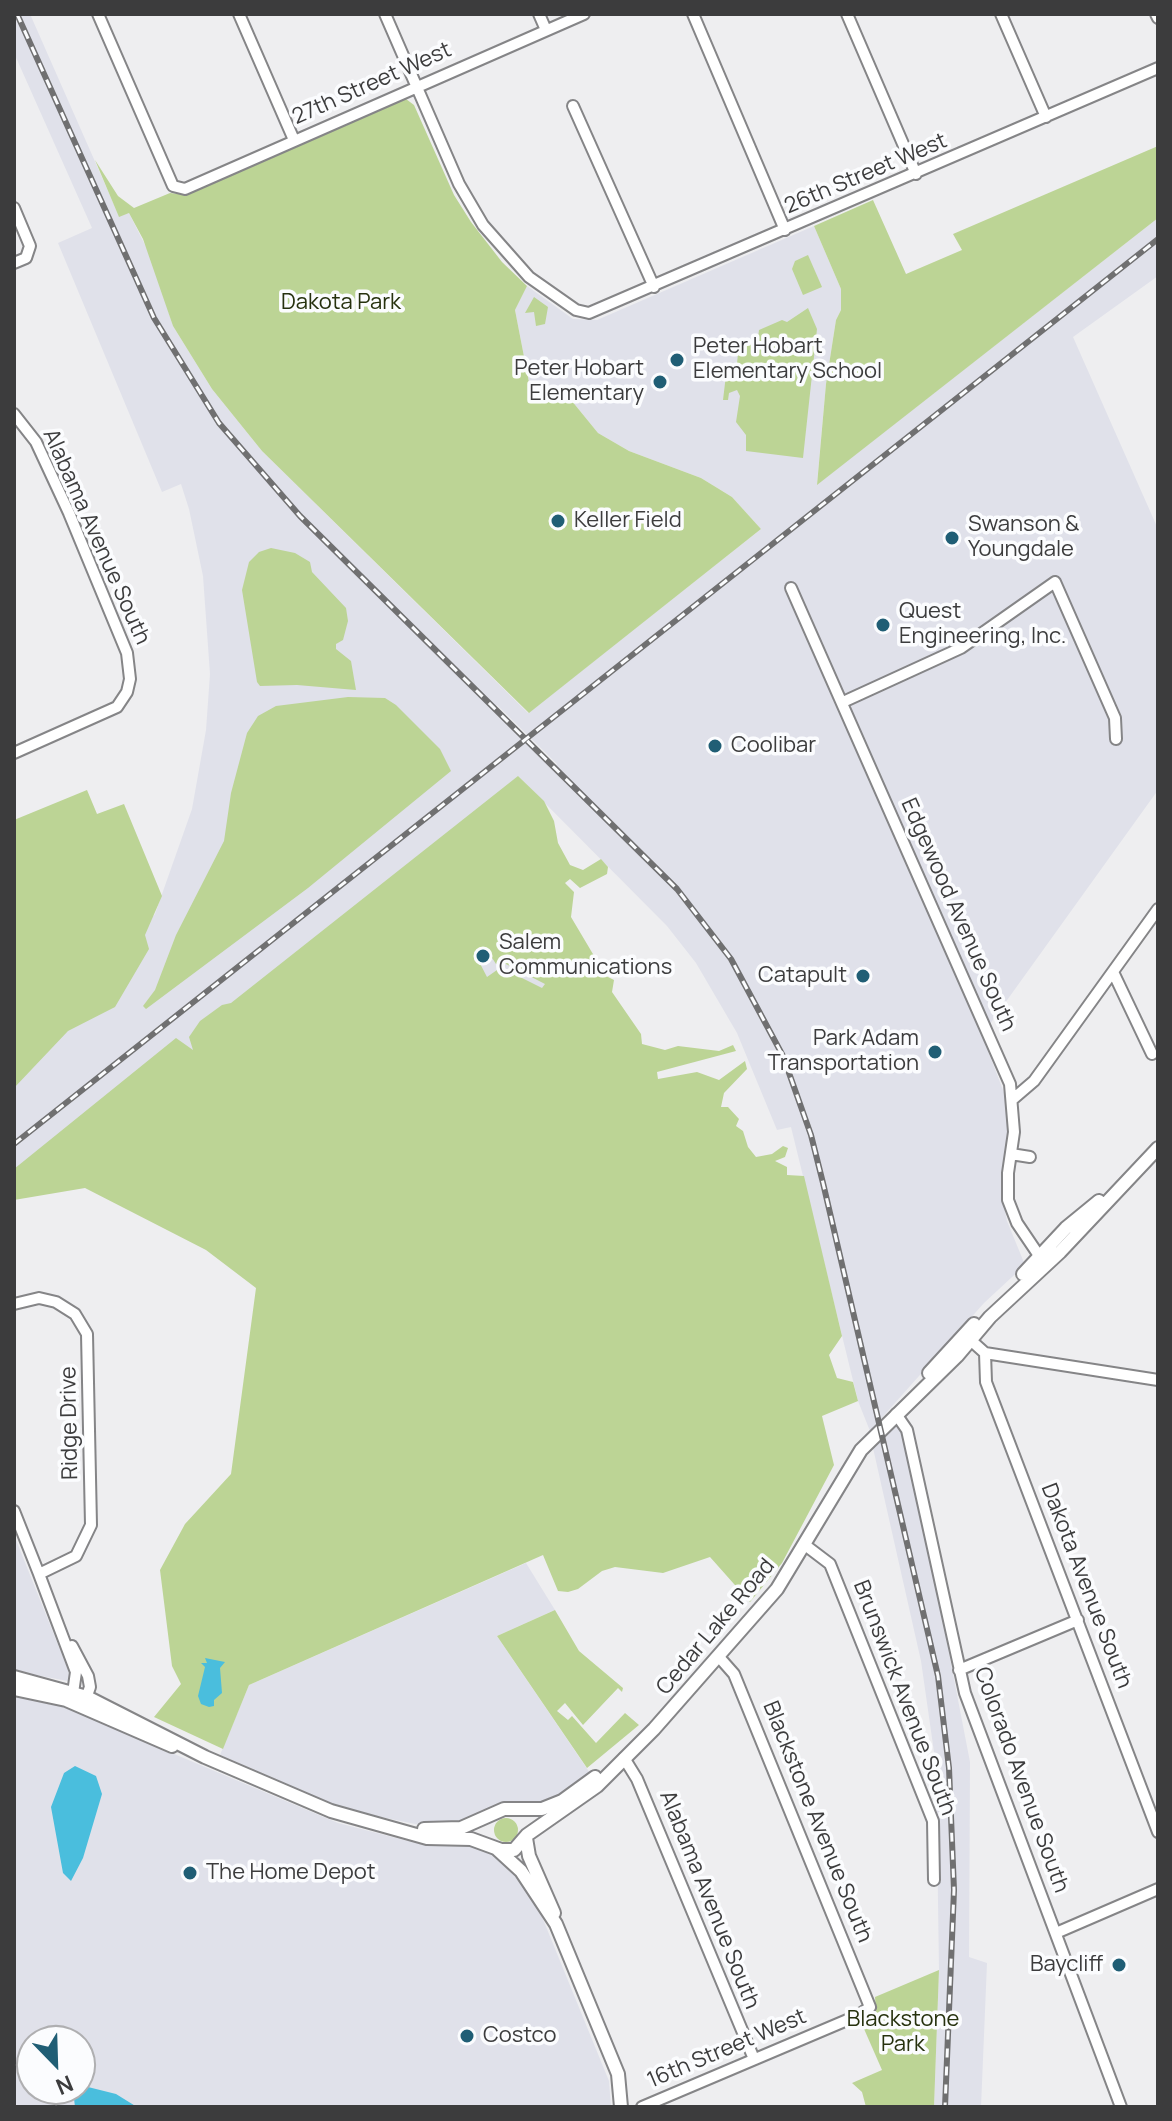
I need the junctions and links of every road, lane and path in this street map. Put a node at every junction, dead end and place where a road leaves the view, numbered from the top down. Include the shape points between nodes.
1 (98, 14) edge
2 (239, 14) edge
3 (385, 14) edge
4 (539, 14) edge
5 (584, 14) edge
6 (693, 14) edge
7 (847, 14) edge
8 (1001, 14) edge
9 (546, 30) junction
10 (1158, 68) edge
11 (417, 87) junction
12 (573, 106) dead end
13 (1046, 117) junction
14 (294, 140) junction
15 (916, 174) junction
16 (14, 208) edge
17 (785, 230) junction
18 (14, 263) edge
19 (654, 287) junction
20 (14, 414) edge
21 (791, 588) dead end
22 (843, 702) junction
23 (1116, 739) dead end
24 (14, 753) edge
25 (1158, 909) edge
26 (1113, 972) junction
27 (1152, 1054) dead end
28 (1013, 1099) junction
29 (1158, 1148) edge
30 (1011, 1154) junction
31 (1030, 1157) dead end
32 (1042, 1260) junction
33 (14, 1304) edge
34 (967, 1337) junction
35 (985, 1353) junction
36 (1158, 1380) edge
37 (896, 1414) junction
38 (14, 1511) edge
39 (805, 1545) junction
40 (39, 1574) junction
41 (1078, 1620) junction
42 (719, 1657) junction
43 (959, 1670) junction
44 (14, 1677) edge
45 (14, 1689) edge
46 (79, 1699) junction
47 (624, 1758) junction
48 (516, 1811) junction
49 (494, 1813) junction
50 (393, 1828) junction
51 (1158, 1832) edge
52 (526, 1836) junction
53 (494, 1846) junction
54 (934, 1880) dead end
55 (1158, 1889) edge
56 (556, 1924) junction
57 (1056, 1933) junction
58 (870, 2007) joint
59 (754, 2059) junction
60 (621, 2107) edge
61 (642, 2107) edge
62 (1121, 2107) edge

1 - 14 street, 27th Street West via 176,189
2 - 14 street
3 - 11 street
4 - 9 street
5 - 9 street, 27th Street West
6 - 17 street
7 - 15 street
8 - 13 street
9 - 11 street, 27th Street West
10 - 13 street, 26th Street West
11 - 14 street, 27th Street West
11 - 19 street, 26th Street West via 459,184 496,242 538,284 589,313
12 - 19 street
13 - 15 street, 26th Street West
15 - 17 street, 26th Street West
16 - 18 street via 30,246 30,253
17 - 19 street, 26th Street West
20 - 24 street, Alabama Avenue South via 45,458 130,666 127,692 117,707
21 - 22 street, Edgewood Avenue South
22 - 23 street via 961,648 1055,582 1115,718
22 - 28 street, Edgewood Avenue South
25 - 26 street
26 - 27 street
26 - 28 street via 1034,1081
28 - 30 street, Edgewood Avenue South
29 - 32 street, Cedar Lake Road
30 - 31 street
30 - 32 street, Edgewood Avenue South via 1010,1209
32 - 34 street, Cedar Lake Road
33 - 40 street, Ridge Drive via 39,1298 56,1302 75,1314 87,1334 91,1525 76,1556
34 - 35 street
34 - 37 street, Cedar Lake Road
35 - 36 street
35 - 41 street, Dakota Avenue South via 986,1382
37 - 39 street, Cedar Lake Road via 849,1466
37 - 43 street, Colorado Avenue South via 907,1430
38 - 40 street
39 - 42 street, Cedar Lake Road via 777,1589
39 - 54 street, Brunswick Avenue South via 830,1564 933,1821
40 - 46 street via 65,1639 84,1663 90,1687
41 - 43 street
41 - 51 street, Dakota Avenue South
42 - 47 street, Cedar Lake Road
42 - 58 street, Blackstone Avenue South via 734,1674
43 - 57 street, Colorado Avenue South
44 - 46 street, Cedar Lake Road
45 - 46 street, Cedar Lake Road
46 - 50 street, Cedar Lake Road via 318,1806
47 - 48 street, Cedar Lake Road via 562,1801
47 - 52 street, Cedar Lake Road via 586,1794
47 - 59 street, Alabama Avenue South
48 - 49 street, Cedar Lake Road
48 - 52 street via 525,1820
49 - 50 street, Cedar Lake Road via 449,1830
49 - 53 street via 485,1827
50 - 53 street, Cedar Lake Road
52 - 53 street, Cedar Lake Road via 514,1850
52 - 56 street
53 - 56 street via 521,1871
55 - 57 street
56 - 60 street via 618,2074
57 - 62 street, Colorado Avenue South
58 - 59 street, 16th Street West
59 - 61 street, 16th Street West

